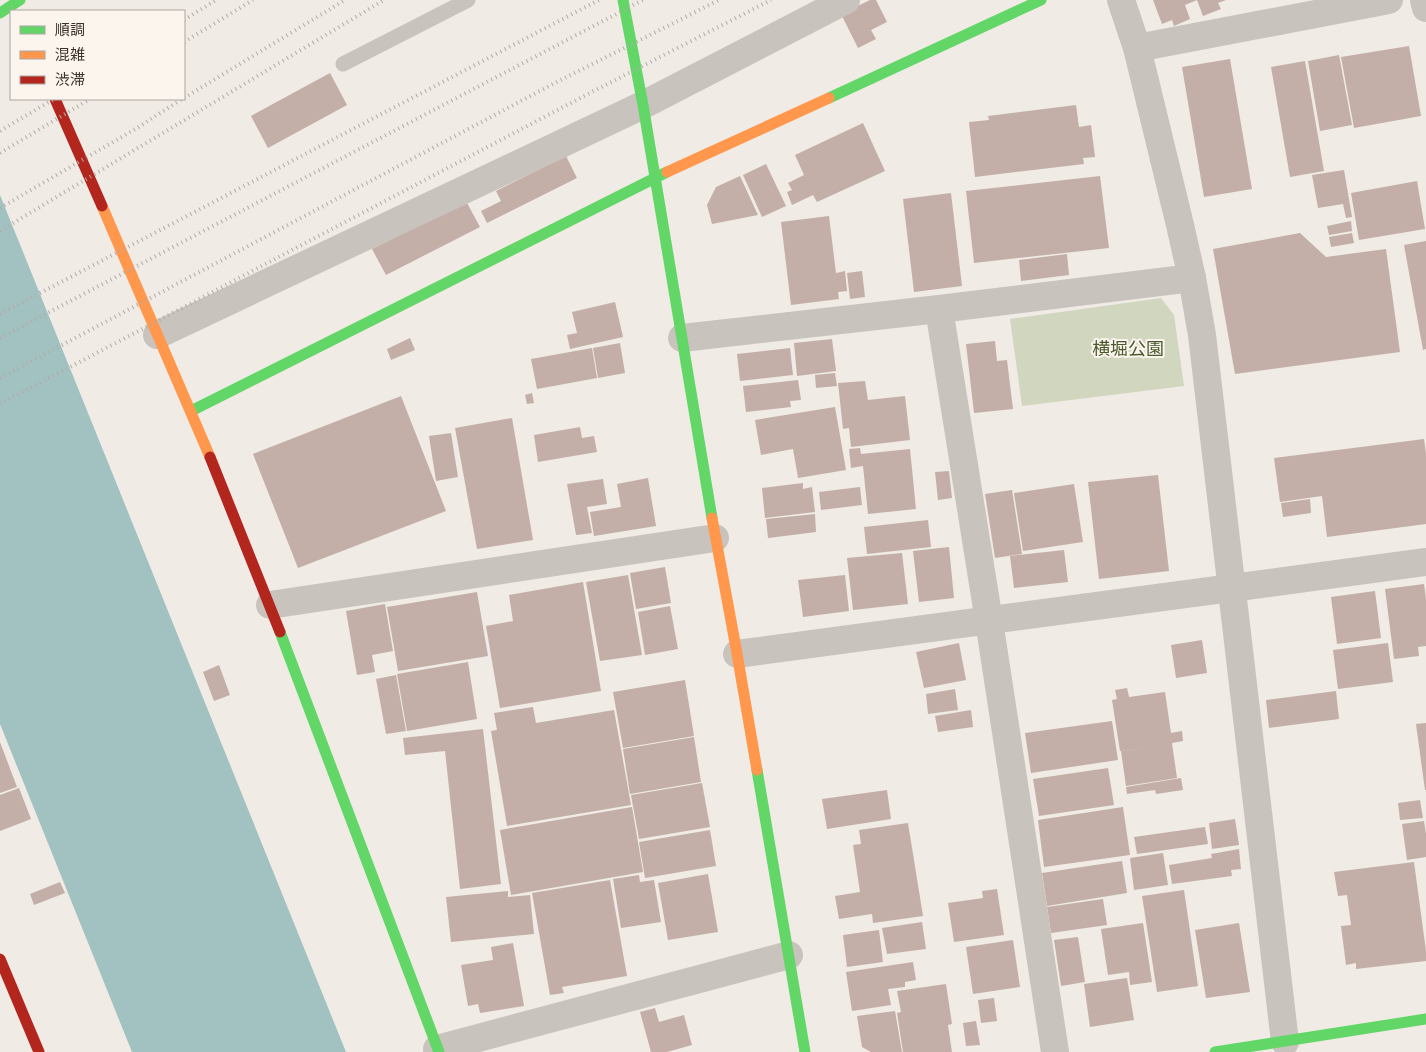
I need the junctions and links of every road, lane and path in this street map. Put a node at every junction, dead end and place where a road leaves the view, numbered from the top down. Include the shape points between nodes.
1 (468, 0) edge
2 (623, 0) edge
3 (846, 0) edge
4 (1041, 0) edge
5 (1122, 0) edge
6 (1389, 0) edge
7 (1424, 0) edge
8 (16, 4) edge
9 (1426, 8) edge
10 (0, 13) edge
11 (1136, 48) junction
12 (343, 64) dead end
13 (55, 100) edge
14 (643, 105) junction
15 (656, 177) junction
16 (1192, 278) junction
17 (939, 309) junction
18 (157, 335) junction
19 (682, 338) junction
20 (190, 411) junction
21 (716, 538) junction
22 (1426, 562) edge
23 (1232, 588) junction
24 (270, 606) junction
25 (989, 621) junction
26 (737, 654) junction
27 (789, 955) junction
28 (0, 959) edge
29 (1426, 1019) edge
30 (1277, 1046) edge
31 (438, 1050) edge
32 (39, 1052) edge
33 (805, 1052) edge
34 (1055, 1052) edge
35 (1215, 1052) edge

1 - 12 lane
2 - 14 street
3 - 14 street
4 - 15 street
5 - 11 street
6 - 11 street
7 - 9 street
8 - 10 street
11 - 16 street
13 - 18 street
14 - 15 street
14 - 18 street
15 - 19 street
15 - 20 street
16 - 17 street
16 - 23 street via 1202,335
17 - 19 street
17 - 25 street
18 - 20 street
19 - 21 street
20 - 24 street
21 - 24 street
21 - 26 street
22 - 23 street
23 - 25 street
23 - 30 street
24 - 31 street
25 - 26 street
25 - 34 street
26 - 27 street
27 - 31 street
27 - 33 street
28 - 32 street
29 - 30 street
30 - 35 street

